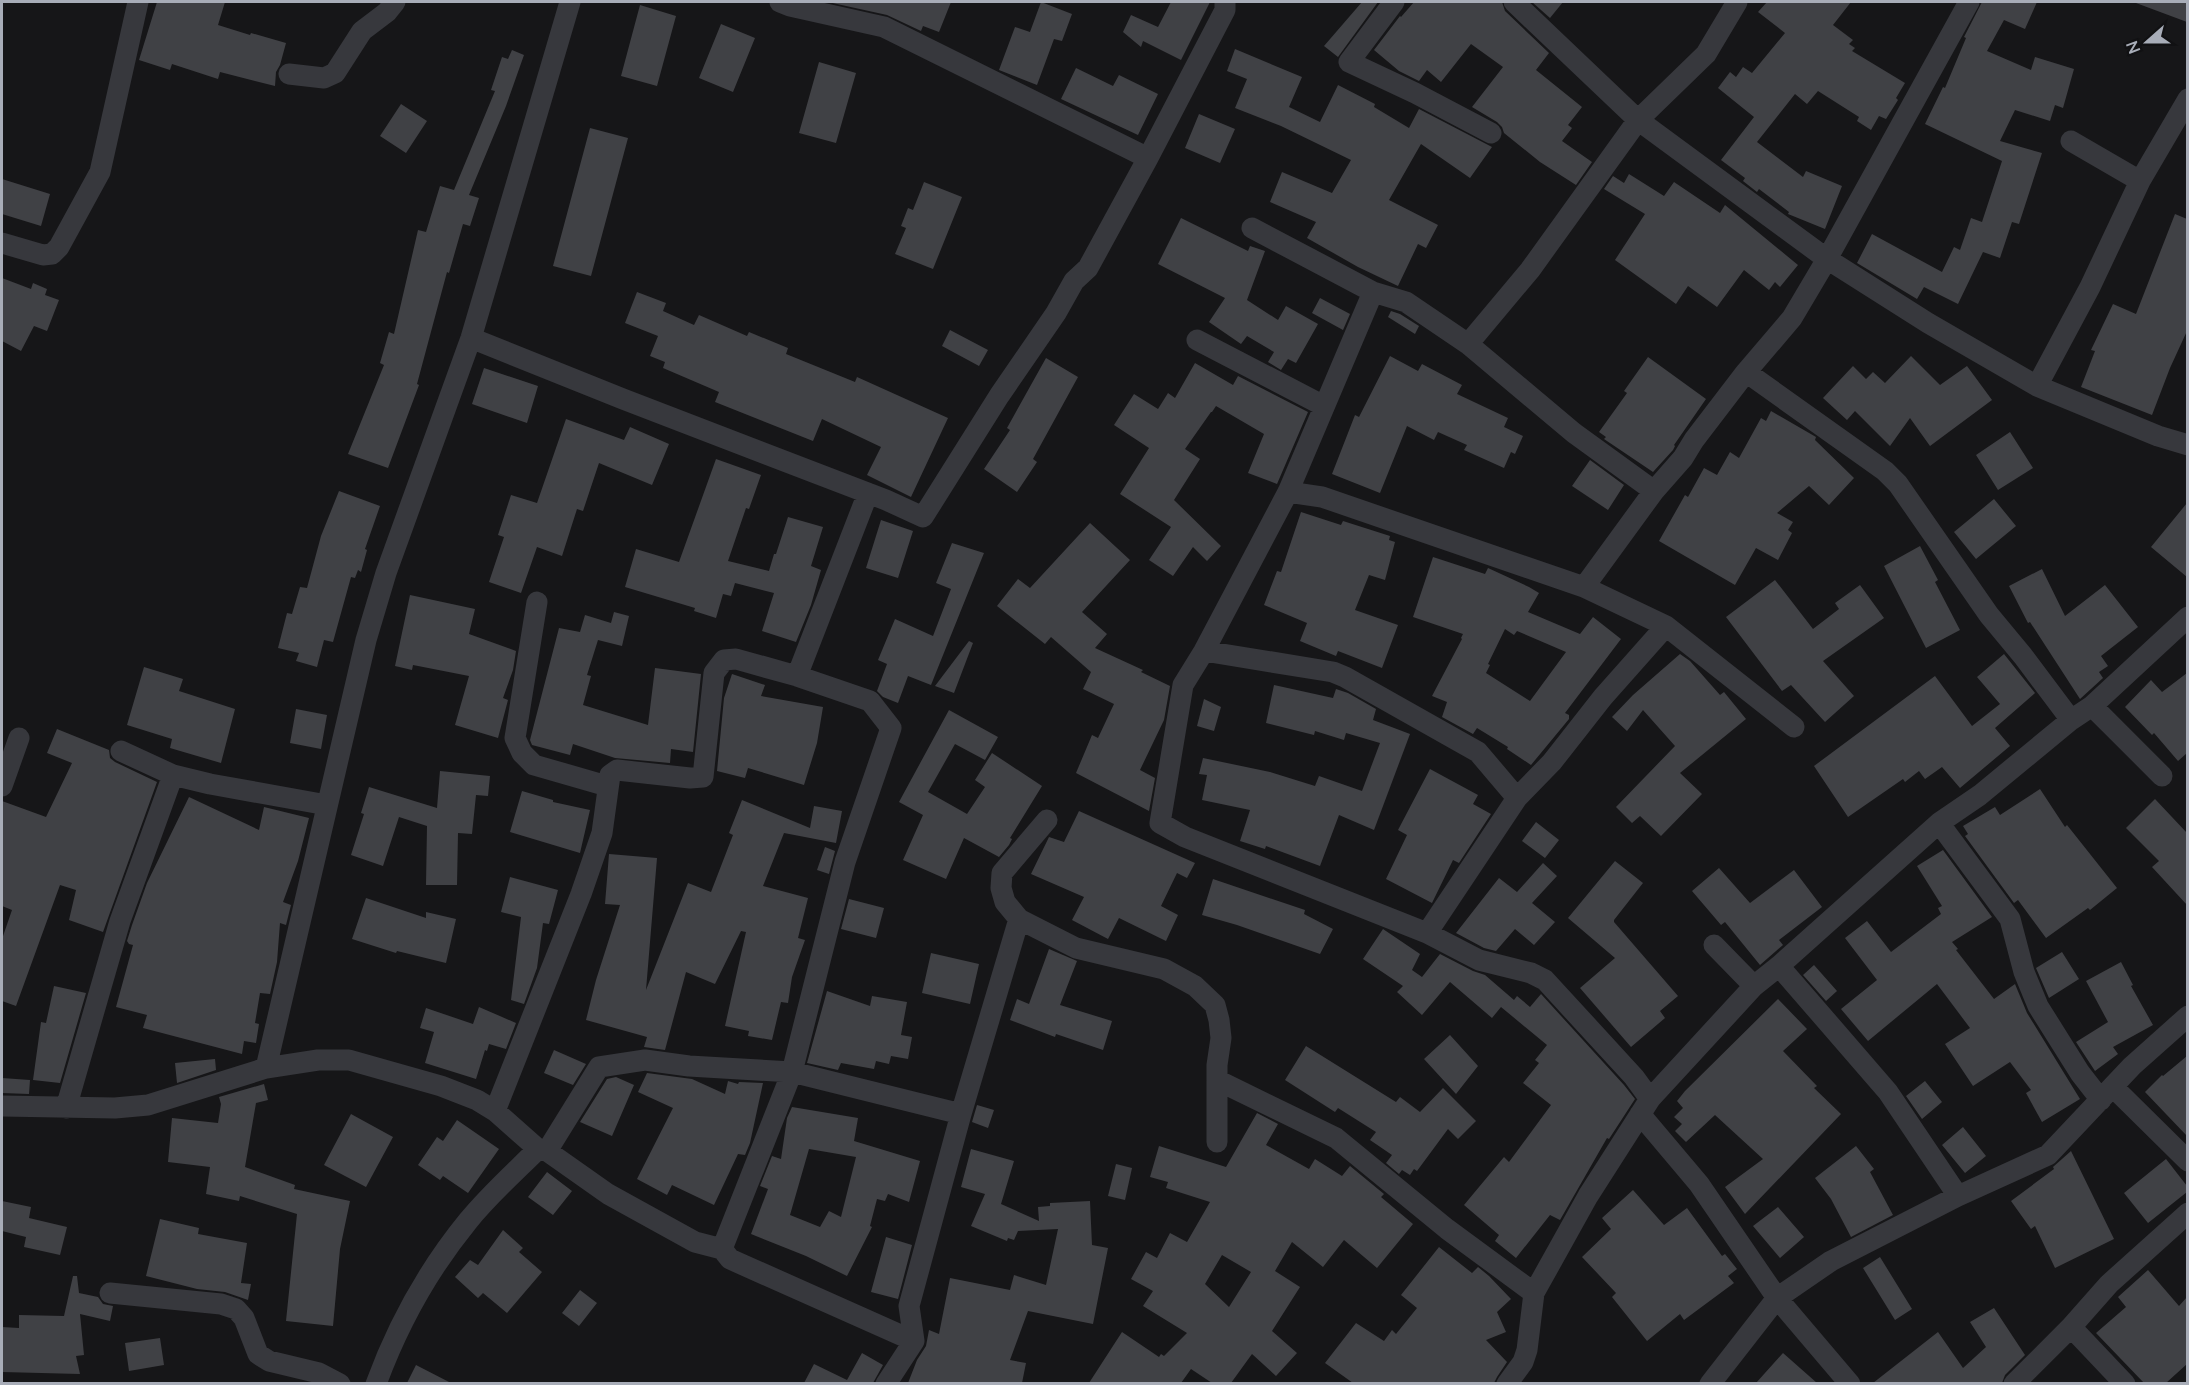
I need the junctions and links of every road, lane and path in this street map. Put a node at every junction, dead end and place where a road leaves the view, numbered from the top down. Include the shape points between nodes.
1 (138, 2) edge
2 (395, 2) edge
3 (570, 2) edge
4 (780, 2) edge
5 (1225, 2) edge
6 (1394, 2) edge
7 (1514, 2) edge
8 (1737, 2) edge
9 (1969, 2) edge
10 (289, 74) dead end
11 (2187, 99) edge
12 (1638, 120) junction
13 (1491, 134) dead end
14 (2071, 141) dead end
15 (1148, 158) junction
16 (2140, 181) junction
17 (1252, 228) dead end
18 (2, 243) edge
19 (1827, 259) junction
20 (1373, 292) junction
21 (471, 338) junction
22 (1197, 340) dead end
23 (1468, 344) junction
24 (1746, 372) junction
25 (2037, 386) junction
26 (1324, 406) junction
27 (2187, 445) edge
28 (1654, 491) junction
29 (1288, 492) junction
30 (868, 493) junction
31 (1584, 587) junction
32 (537, 602) dead end
33 (2187, 617) edge
34 (1666, 626) junction
35 (1204, 651) junction
36 (797, 676) junction
37 (2092, 706) junction
38 (2071, 720) junction
39 (1794, 727) dead end
40 (19, 738) dead end
41 (121, 751) dead end
42 (173, 775) junction
43 (2162, 776) dead end
44 (2, 786) edge
45 (607, 786) junction
46 (1517, 798) junction
47 (327, 805) junction
48 (1047, 820) dead end
49 (1939, 823) junction
50 (1019, 919) junction
51 (1427, 933) junction
52 (1714, 945) dead end
53 (1779, 966) junction
54 (1754, 986) junction
55 (2187, 1016) edge
56 (266, 1068) junction
57 (792, 1072) junction
58 (1217, 1080) junction
59 (2107, 1094) junction
60 (2, 1106) edge
61 (1645, 1106) junction
62 (66, 1108) junction
63 (495, 1111) junction
64 (961, 1114) junction
65 (1217, 1142) dead end
66 (543, 1150) junction
67 (2187, 1161) edge
68 (1958, 1197) junction
69 (2187, 1213) edge
70 (722, 1249) junction
71 (110, 1293) dead end
72 (1534, 1293) junction
73 (1777, 1298) junction
74 (2071, 1326) junction
75 (914, 1341) junction
76 (340, 1383) edge
77 (376, 1383) edge
78 (886, 1383) edge
79 (1507, 1383) edge
80 (1710, 1383) edge
81 (1850, 1383) edge
82 (2014, 1383) edge
83 (2125, 1383) edge

1 - 18 street via 100,172 88,197 52,254
2 - 10 street via 362,31 335,73 324,78
3 - 21 street
4 - 15 street via 884,27
5 - 15 street via 1225,10
6 - 13 street via 1349,62
7 - 12 street
8 - 12 street via 1706,54
9 - 19 street
11 - 16 street
12 - 19 street
12 - 23 street via 1530,270
14 - 16 street
15 - 30 street via 1088,268 1074,281 923,517
16 - 25 street via 2090,288
17 - 20 street
19 - 24 street via 1792,318
19 - 25 street
20 - 23 street via 1406,302
20 - 26 street
21 - 30 street
21 - 47 street via 386,573
22 - 26 street
23 - 28 street via 1574,433
24 - 28 street
24 - 38 street via 1892,477 1989,615
25 - 27 street
26 - 29 street
28 - 31 street
29 - 31 street via 1322,497
29 - 35 street
30 - 36 street
31 - 34 street
32 - 45 street via 515,738 534,765
33 - 37 street
34 - 39 street
34 - 46 street
35 - 46 street via 1345,677 1478,752
35 - 51 street via 1183,685 1160,823 1185,837
36 - 45 street via 736,659 724,660 714,674 703,777 617,770 610,775
36 - 57 street via 870,701 891,728 845,862
37 - 38 street
37 - 43 street
38 - 49 street via 2001,779
40 - 44 street
41 - 42 street
42 - 47 street
42 - 62 street via 120,921
45 - 63 street via 602,833 581,894
46 - 51 street
47 - 56 street
48 - 50 street via 1002,873 1005,902
49 - 53 street
49 - 59 street via 2010,919 2038,1006 2080,1073
50 - 58 street via 1076,948 1164,969 1195,986 1215,1005 1220,1020
50 - 64 street
51 - 61 street via 1479,960 1545,980 1634,1077
52 - 54 street
53 - 54 street
53 - 68 street via 1888,1092
54 - 61 street
55 - 59 street
56 - 62 street via 148,1105
56 - 63 street via 348,1060 441,1086
57 - 64 street
57 - 66 street via 645,1060 599,1068
57 - 70 street
58 - 65 street
58 - 72 street via 1336,1138 1447,1229
59 - 67 street
59 - 68 street via 2049,1155
60 - 62 street
61 - 72 street via 1588,1196
61 - 73 street
63 - 66 street
64 - 75 street via 909,1306
66 - 70 street via 608,1194 695,1242
66 - 77 street via 469,1219 438,1261 412,1303
68 - 73 street via 1831,1261
69 - 74 street via 2109,1284
70 - 75 street via 730,1259
71 - 76 street via 221,1304 236,1309 244,1318 258,1354
72 - 79 street via 1527,1350
73 - 80 street
73 - 81 street
74 - 82 street
74 - 83 street
75 - 78 street

